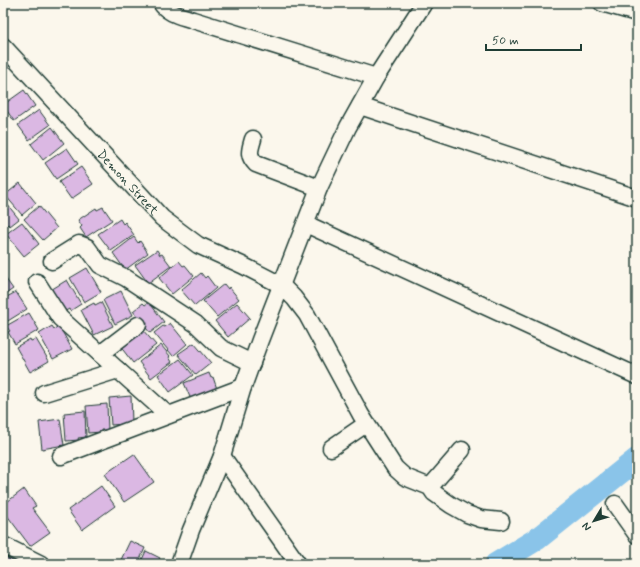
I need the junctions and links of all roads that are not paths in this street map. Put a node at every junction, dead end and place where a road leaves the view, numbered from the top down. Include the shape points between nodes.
1 (161, 3) edge
2 (424, 3) edge
3 (602, 3) edge
4 (637, 13) edge
5 (3, 46) edge
6 (376, 77) junction
7 (360, 106) junction
8 (253, 139) dead end
9 (319, 188) junction
10 (637, 198) edge
11 (306, 224) junction
12 (52, 261) dead end
13 (37, 282) dead end
14 (281, 285) junction
15 (138, 325) dead end
16 (100, 354) junction
17 (252, 363) junction
18 (118, 370) junction
19 (637, 376) edge
20 (243, 387) junction
21 (44, 393) dead end
22 (168, 415) junction
23 (366, 424) junction
24 (331, 448) dead end
25 (462, 450) dead end
26 (61, 456) dead end
27 (222, 456) junction
28 (430, 487) junction
29 (615, 504) dead end
30 (501, 521) dead end
31 (637, 535) edge
32 (3, 545) edge
33 (42, 564) edge
34 (179, 564) edge
35 (298, 564) edge

1 - 6 street via 173,13 193,20
2 - 6 street
3 - 4 street
5 - 14 street, Demon Street via 162,218 198,245
6 - 7 street
7 - 9 street
7 - 10 street
8 - 9 street via 249,154 256,164
9 - 11 street
11 - 14 street
11 - 19 street
12 - 17 street via 79,244 87,247 100,265 126,278 196,324 221,348
13 - 16 street via 60,318
14 - 17 street
14 - 23 street, Demon Street via 307,315
15 - 16 street
16 - 18 street
17 - 20 street
18 - 21 street
18 - 22 street
20 - 22 street
20 - 27 street
22 - 26 street
23 - 24 street
23 - 28 street, Demon Street via 395,468 405,477
25 - 28 street
27 - 34 street
27 - 35 street
28 - 30 street via 451,506 467,514 480,519
29 - 31 street
32 - 33 street

